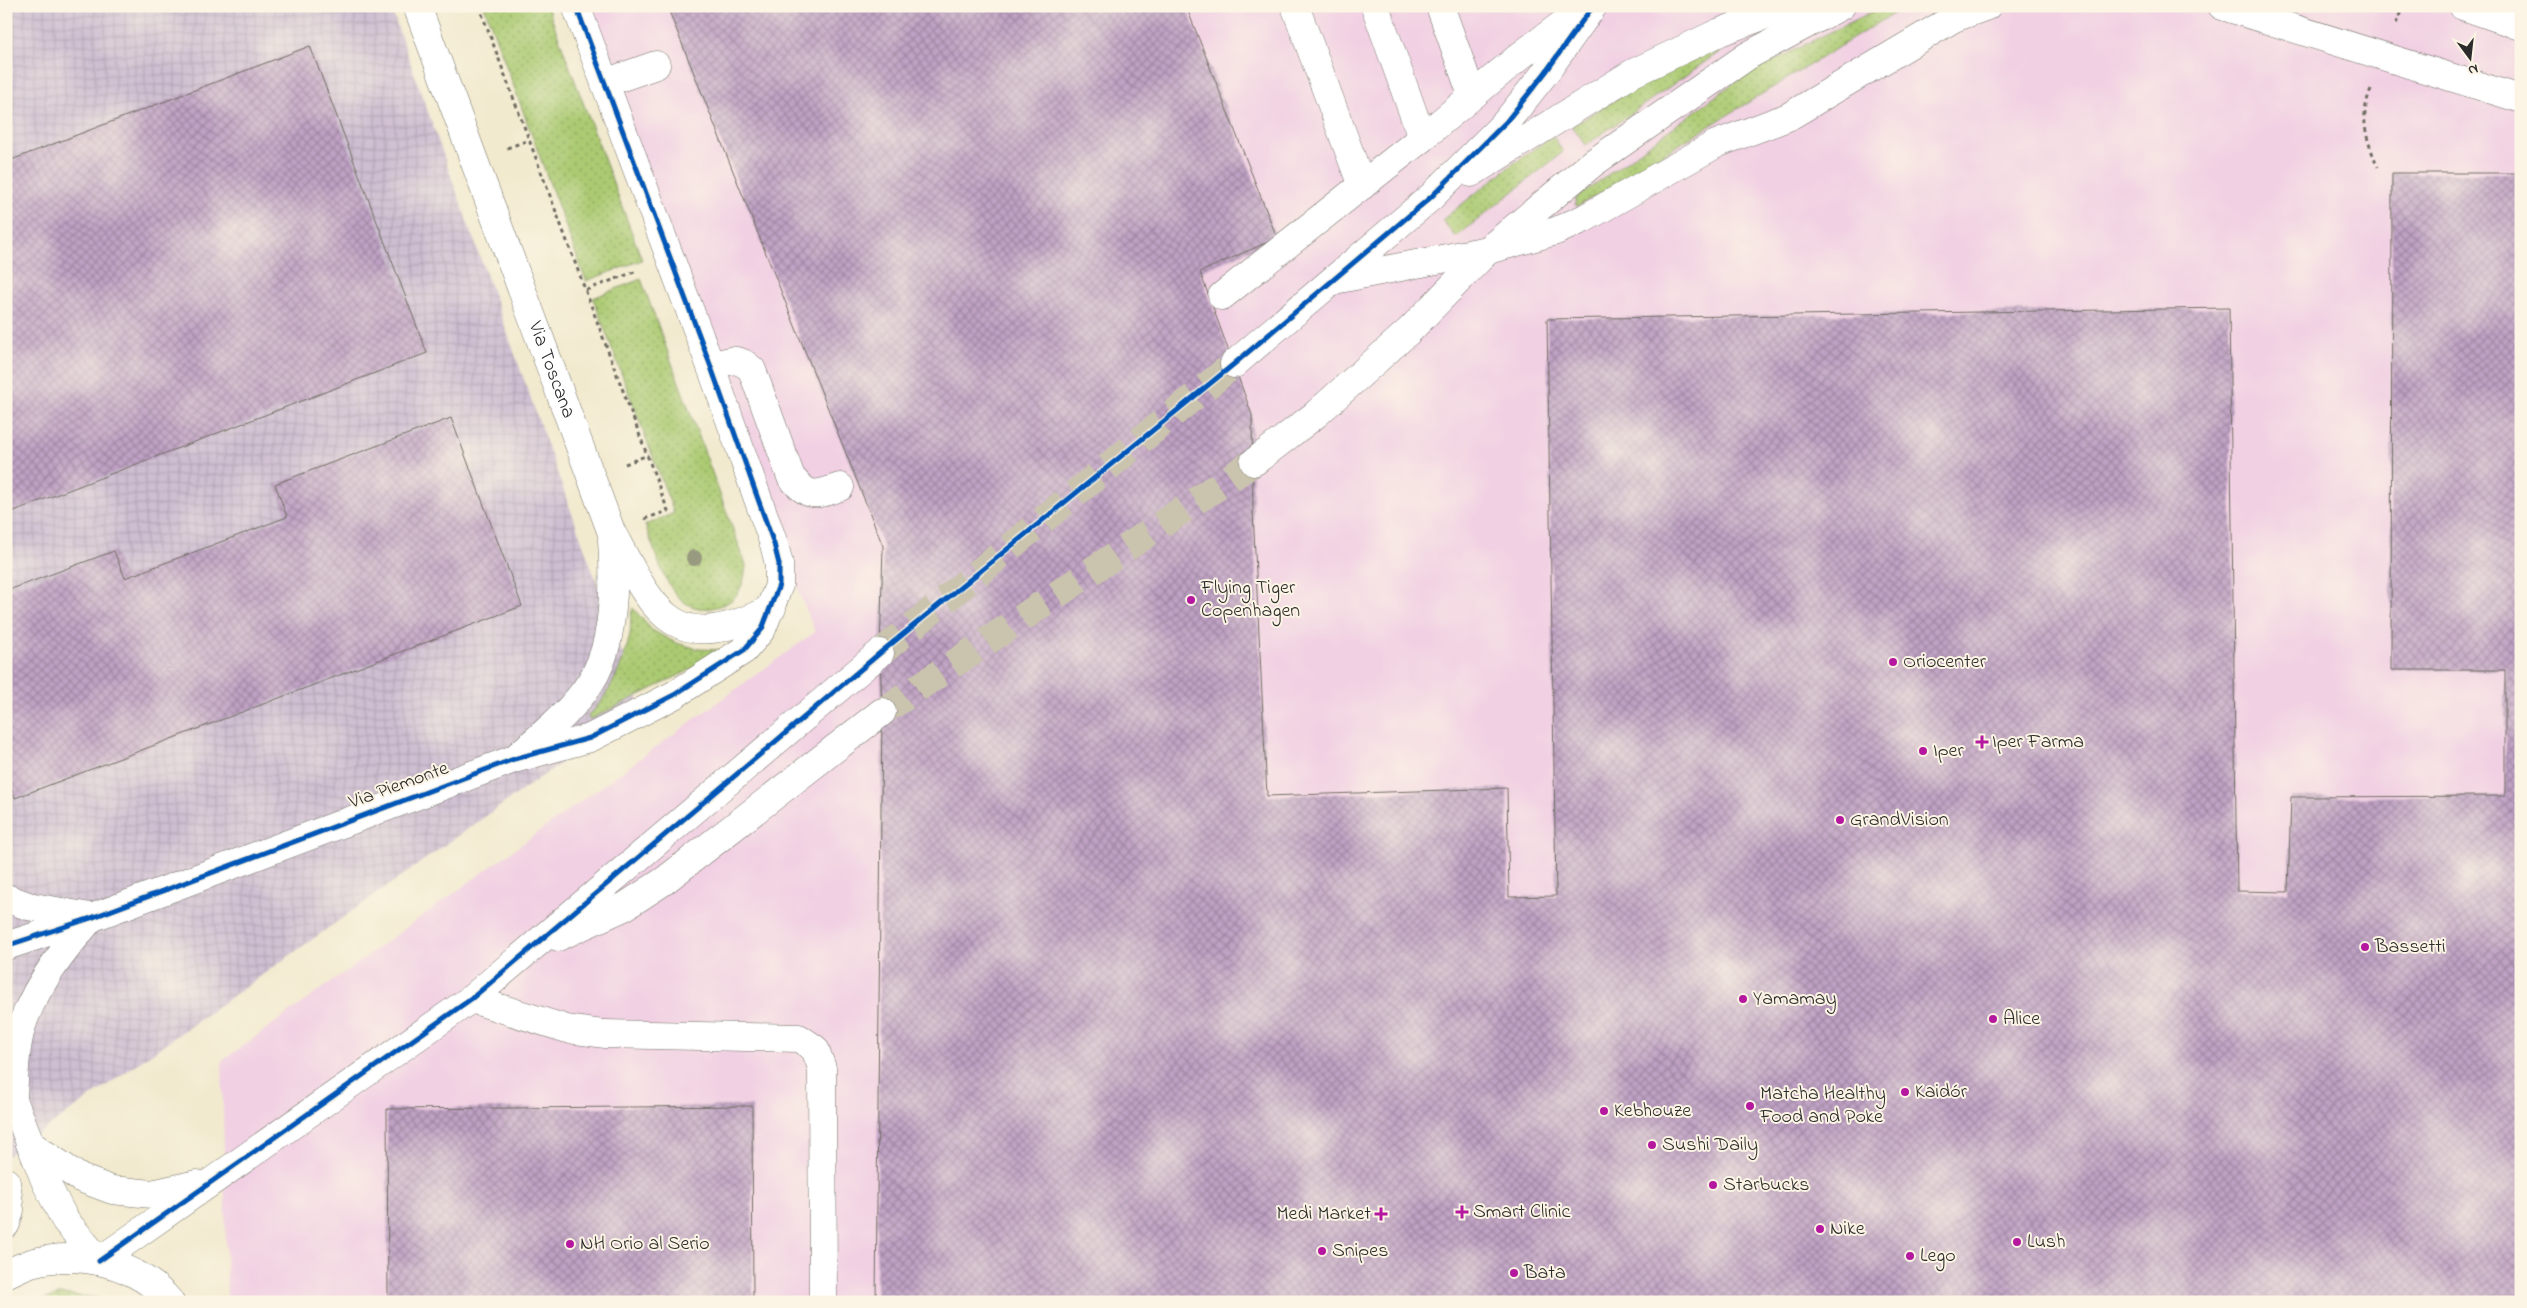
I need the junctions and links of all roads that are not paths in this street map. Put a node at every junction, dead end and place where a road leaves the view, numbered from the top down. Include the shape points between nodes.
1 (417, 6) edge
2 (576, 6) edge
3 (1295, 6) edge
4 (1375, 6) edge
5 (1440, 6) edge
6 (1587, 6) edge
7 (1593, 6) edge
8 (1790, 6) edge
9 (1841, 6) edge
10 (1987, 6) edge
11 (2222, 6) edge
12 (2463, 6) edge
13 (2521, 26) edge
14 (656, 65) dead end
15 (605, 83) junction
16 (1472, 95) junction
17 (2521, 99) edge
18 (1422, 138) junction
19 (1362, 186) junction
20 (1431, 197) junction
21 (1488, 250) junction
22 (1334, 280) junction
23 (1222, 296) dead end
24 (1234, 364) tunnel mouth
25 (711, 367) junction
26 (1254, 462) tunnel mouth
27 (840, 487) dead end
28 (611, 531) junction
29 (772, 608) junction
30 (880, 654) tunnel mouth
31 (882, 712) tunnel mouth
32 (514, 759) junction
33 (6, 898) edge
34 (91, 918) junction
35 (6, 946) edge
36 (529, 950) junction
37 (471, 999) junction
38 (9, 1089) edge
39 (30, 1144) junction
40 (211, 1181) junction
41 (6, 1182) edge
42 (6, 1224) edge
43 (99, 1261) junction
44 (6, 1274) edge
45 (170, 1302) edge
46 (823, 1302) edge

1 - 28 street, Via Toscana
2 - 15 street, Via Piemonte
3 - 19 street
4 - 18 street
5 - 16 street
6 - 16 street
7 - 20 street via 1546,73 1506,122
8 - 20 street via 1720,32 1633,73
9 - 21 street via 1741,61 1593,163
10 - 21 street via 1954,18 1788,117 1716,144 1585,218 1556,231
11 - 17 street
12 - 13 street
14 - 15 street
15 - 25 street, Via Piemonte
16 - 18 street
18 - 19 street
19 - 23 street
20 - 22 street
21 - 22 street
21 - 26 street via 1409,331 1315,415
22 - 24 street
25 - 27 street via 732,360 743,361 752,370 790,477 802,490 818,495
25 - 29 street, Via Piemonte via 774,544 779,564 779,585
28 - 29 street, Via Toscana via 646,596 660,613 677,625 694,629 730,625
28 - 32 street, Via Piemonte via 614,570 611,613 601,658 591,682 562,718
29 - 32 street, Via Piemonte via 762,629 744,650 674,695 590,738
30 - 36 street
31 - 36 street via 664,881 624,907
32 - 34 street, Via Piemonte
33 - 34 street via 28,906
34 - 35 street, Via Piemonte
34 - 38 street via 58,958 25,1018
36 - 37 street
37 - 40 street
37 - 46 street via 567,1029 604,1034 798,1038 815,1049 822,1068
38 - 39 street
39 - 40 street via 80,1178 112,1190 152,1194
39 - 43 street via 64,1220
40 - 43 street
41 - 42 street via 10,1210
43 - 44 street via 65,1258 31,1263
43 - 45 street via 123,1268 146,1280

